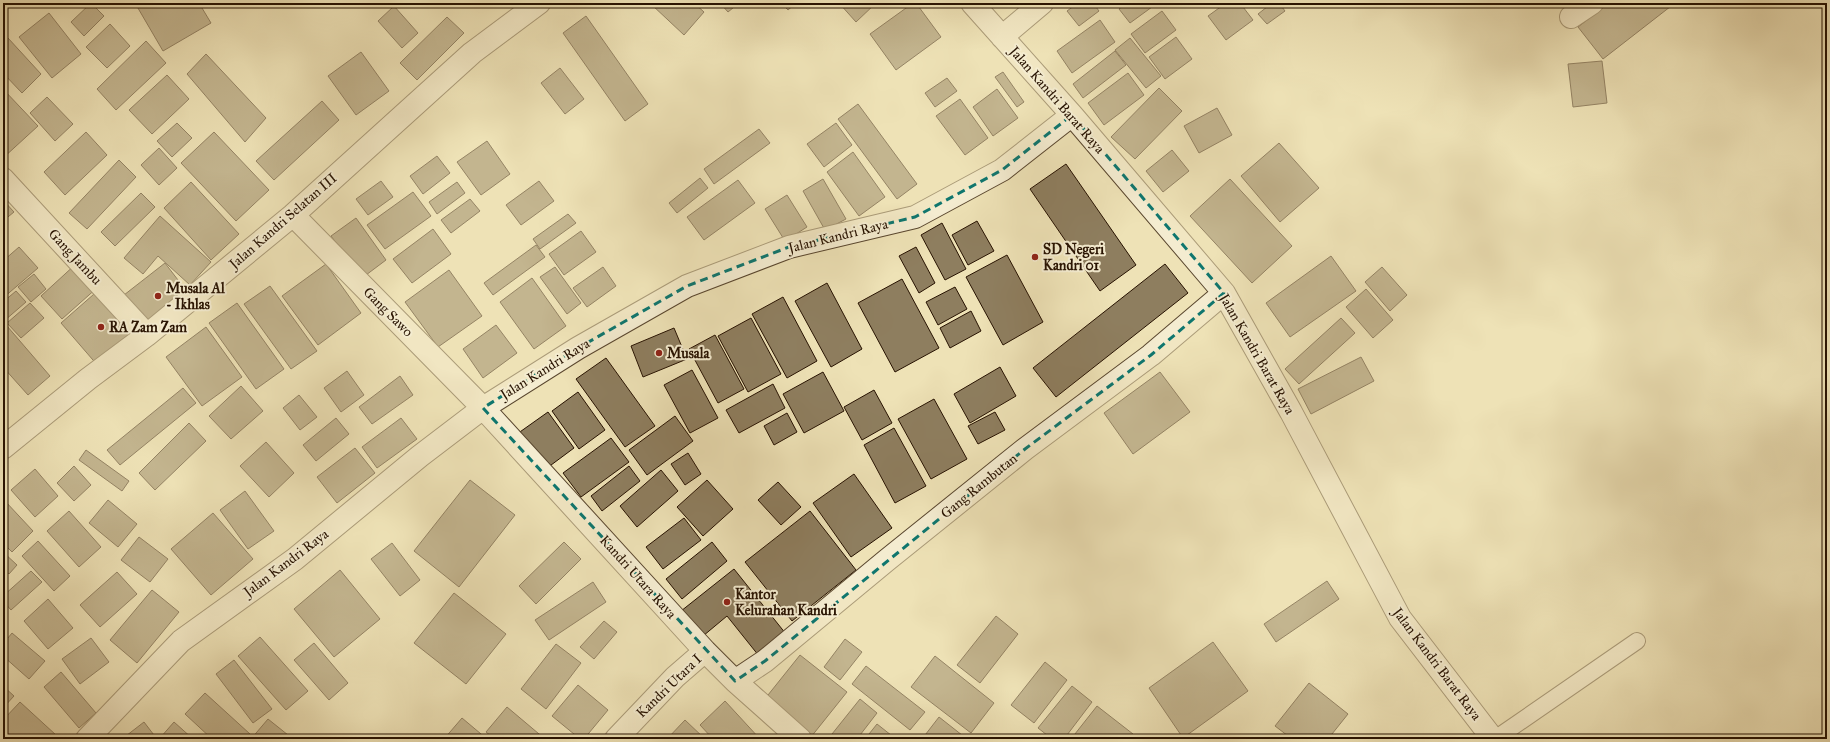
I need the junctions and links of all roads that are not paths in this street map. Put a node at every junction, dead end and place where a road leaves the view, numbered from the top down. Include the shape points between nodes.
1 (539, 3) edge
2 (972, 3) edge
3 (1042, 3) edge
4 (1592, 3) edge
5 (1571, 17) dead end
6 (1002, 37) junction
7 (1072, 115) junction
8 (3, 179) edge
9 (293, 215) junction
10 (1224, 293) junction
11 (147, 335) junction
12 (483, 408) junction
13 (3, 448) edge
14 (1637, 641) dead end
15 (705, 651) junction
16 (735, 681) junction
17 (87, 739) edge
18 (616, 739) edge
19 (800, 739) edge
20 (1494, 739) edge

1 - 9 street, Jalan Kandri Selatan III via 472,54
2 - 6 street, Jalan Kandri Barat Raya
3 - 6 street
4 - 5 street
6 - 7 street, Jalan Kandri Barat Raya
7 - 10 street, Jalan Kandri Barat Raya
7 - 12 street, Jalan Kandri Raya via 1002,170 915,217 789,247 687,286 578,348
8 - 11 street, Gang Jambu
9 - 11 street, Jalan Kandri Selatan III
9 - 12 street, Gang Sawo
10 - 16 street, Gang Rambutan via 1151,355 1025,449 765,661
10 - 20 street, Jalan Kandri Barat Raya via 1400,618
11 - 13 street, Jalan Kandri Selatan III
12 - 15 street, Kandri Utara Raya
12 - 17 street, Jalan Kandri Raya via 420,456 295,559 181,641
14 - 20 lane
15 - 16 street, Kandri Utara Raya
15 - 18 street, Kandri Utara I via 675,677
16 - 19 street, Kandri Utara Raya

